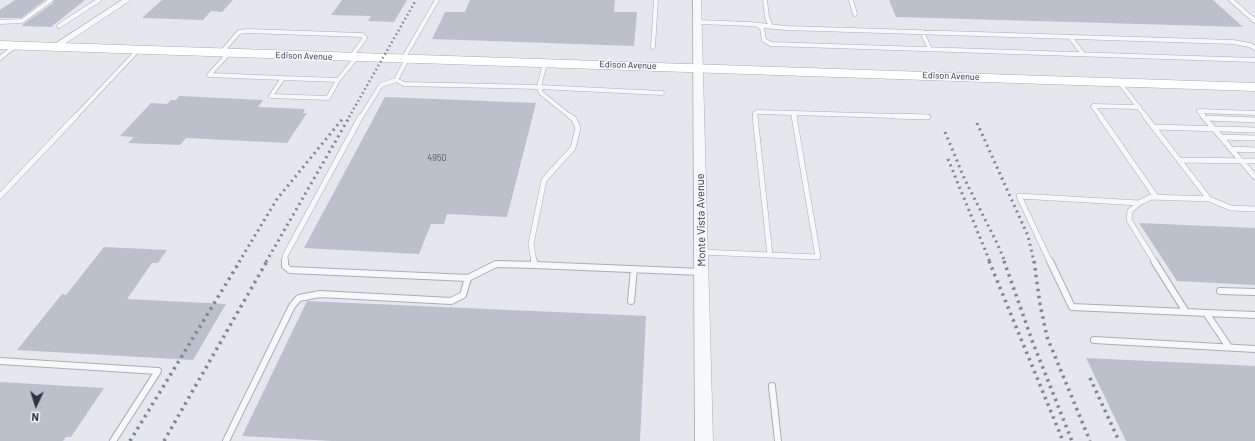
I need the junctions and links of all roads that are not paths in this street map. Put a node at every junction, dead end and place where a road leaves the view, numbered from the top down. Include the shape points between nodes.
1 (51, 0) edge
2 (99, 0) edge
3 (127, 0) edge
4 (437, 0) edge
5 (656, 0) edge
6 (697, 0) edge
7 (765, 0) edge
8 (851, 0) edge
9 (1231, 0) edge
10 (855, 14) dead end
11 (1255, 21) edge
12 (0, 22) edge
13 (698, 22) junction
14 (59, 26) dead end
15 (759, 26) junction
16 (771, 27) junction
17 (922, 32) junction
18 (1070, 38) junction
19 (0, 45) edge
20 (16, 45) junction
21 (653, 46) dead end
22 (54, 47) junction
23 (1255, 48) edge
24 (930, 49) junction
25 (138, 50) junction
26 (225, 53) junction
27 (1084, 54) junction
28 (0, 58) edge
29 (354, 58) junction
30 (405, 59) junction
31 (1255, 60) edge
32 (544, 63) junction
33 (699, 67) junction
34 (283, 78) junction
35 (338, 80) junction
36 (396, 80) junction
37 (1119, 82) junction
38 (539, 87) junction
39 (1255, 87) edge
40 (662, 93) dead end
41 (1138, 107) junction
42 (794, 113) junction
43 (1255, 113) edge
44 (928, 117) dead end
45 (1205, 118) junction
46 (1255, 120) edge
47 (1154, 127) junction
48 (1214, 128) junction
49 (1255, 130) edge
50 (1221, 137) junction
51 (1255, 138) edge
52 (1231, 149) junction
53 (1255, 150) edge
54 (1179, 160) junction
55 (1241, 161) junction
56 (1255, 161) edge
57 (1255, 177) edge
58 (0, 196) edge
59 (1156, 197) junction
60 (1209, 199) junction
61 (1139, 203) junction
62 (1255, 209) edge
63 (701, 252) junction
64 (770, 255) junction
65 (535, 265) junction
66 (634, 269) junction
67 (702, 272) junction
68 (468, 278) junction
69 (1220, 291) dead end
70 (1255, 292) edge
71 (632, 301) dead end
72 (1186, 312) junction
73 (1206, 313) junction
74 (1255, 315) edge
75 (1094, 340) dead end
76 (1229, 347) junction
77 (1255, 348) edge
78 (0, 361) edge
79 (772, 386) dead end
80 (113, 441) edge
81 (226, 441) edge
82 (704, 441) edge
83 (778, 441) edge

1 - 12 lane via 22,21
2 - 14 lane
3 - 22 street
4 - 30 lane
5 - 21 lane
6 - 13 street, Monte Vista Avenue
7 - 16 lane via 766,19
8 - 10 lane
9 - 11 lane
13 - 15 lane
13 - 33 street, Monte Vista Avenue
15 - 16 lane
15 - 24 lane via 762,28 764,40 772,44
16 - 17 lane
17 - 18 lane
17 - 24 lane
18 - 23 lane via 1233,42
18 - 27 lane
19 - 20 main road, Edison Avenue
20 - 22 main road, Edison Avenue
20 - 28 lane
22 - 25 main road, Edison Avenue
24 - 27 lane
25 - 26 main road, Edison Avenue
25 - 58 lane
26 - 29 main road, Edison Avenue
26 - 29 lane via 239,32 362,35 365,38
26 - 34 lane via 209,75
27 - 31 lane
29 - 30 main road, Edison Avenue
29 - 35 lane
30 - 32 main road, Edison Avenue
30 - 36 lane
32 - 33 main road, Edison Avenue
32 - 38 lane
33 - 37 main road, Edison Avenue
33 - 63 street, Monte Vista Avenue
34 - 35 lane
34 - 35 lane via 270,96 328,98
36 - 38 lane via 404,84
36 - 68 lane via 381,85 352,131 285,256 285,266 290,270
37 - 39 main road, Edison Avenue
37 - 41 lane
38 - 40 lane
38 - 65 lane via 541,93 574,119 578,128 573,148 544,180 531,244
41 - 47 lane
41 - 59 lane via 1093,106
42 - 44 lane
42 - 64 lane via 754,114
42 - 64 lane via 818,257
43 - 45 lane via 1199,111
45 - 46 lane
45 - 48 lane
47 - 48 lane
47 - 54 lane
48 - 49 lane
48 - 50 lane
50 - 51 lane
50 - 52 lane
52 - 53 lane
52 - 55 lane
54 - 55 lane
54 - 60 lane
55 - 56 lane
55 - 57 lane
59 - 60 lane
59 - 61 lane
60 - 62 lane via 1231,208
61 - 72 lane via 1130,211 1129,220
61 - 72 lane via 1019,196 1072,307
63 - 64 lane
63 - 67 street, Monte Vista Avenue
65 - 66 lane
65 - 68 lane via 496,264
66 - 67 lane
66 - 71 lane
67 - 82 street, Monte Vista Avenue
68 - 81 lane via 463,295 451,301 320,294 299,298 292,306
69 - 70 lane
72 - 73 lane
73 - 74 lane
73 - 76 lane
75 - 76 lane
76 - 77 lane
78 - 80 lane via 158,371
79 - 83 lane

